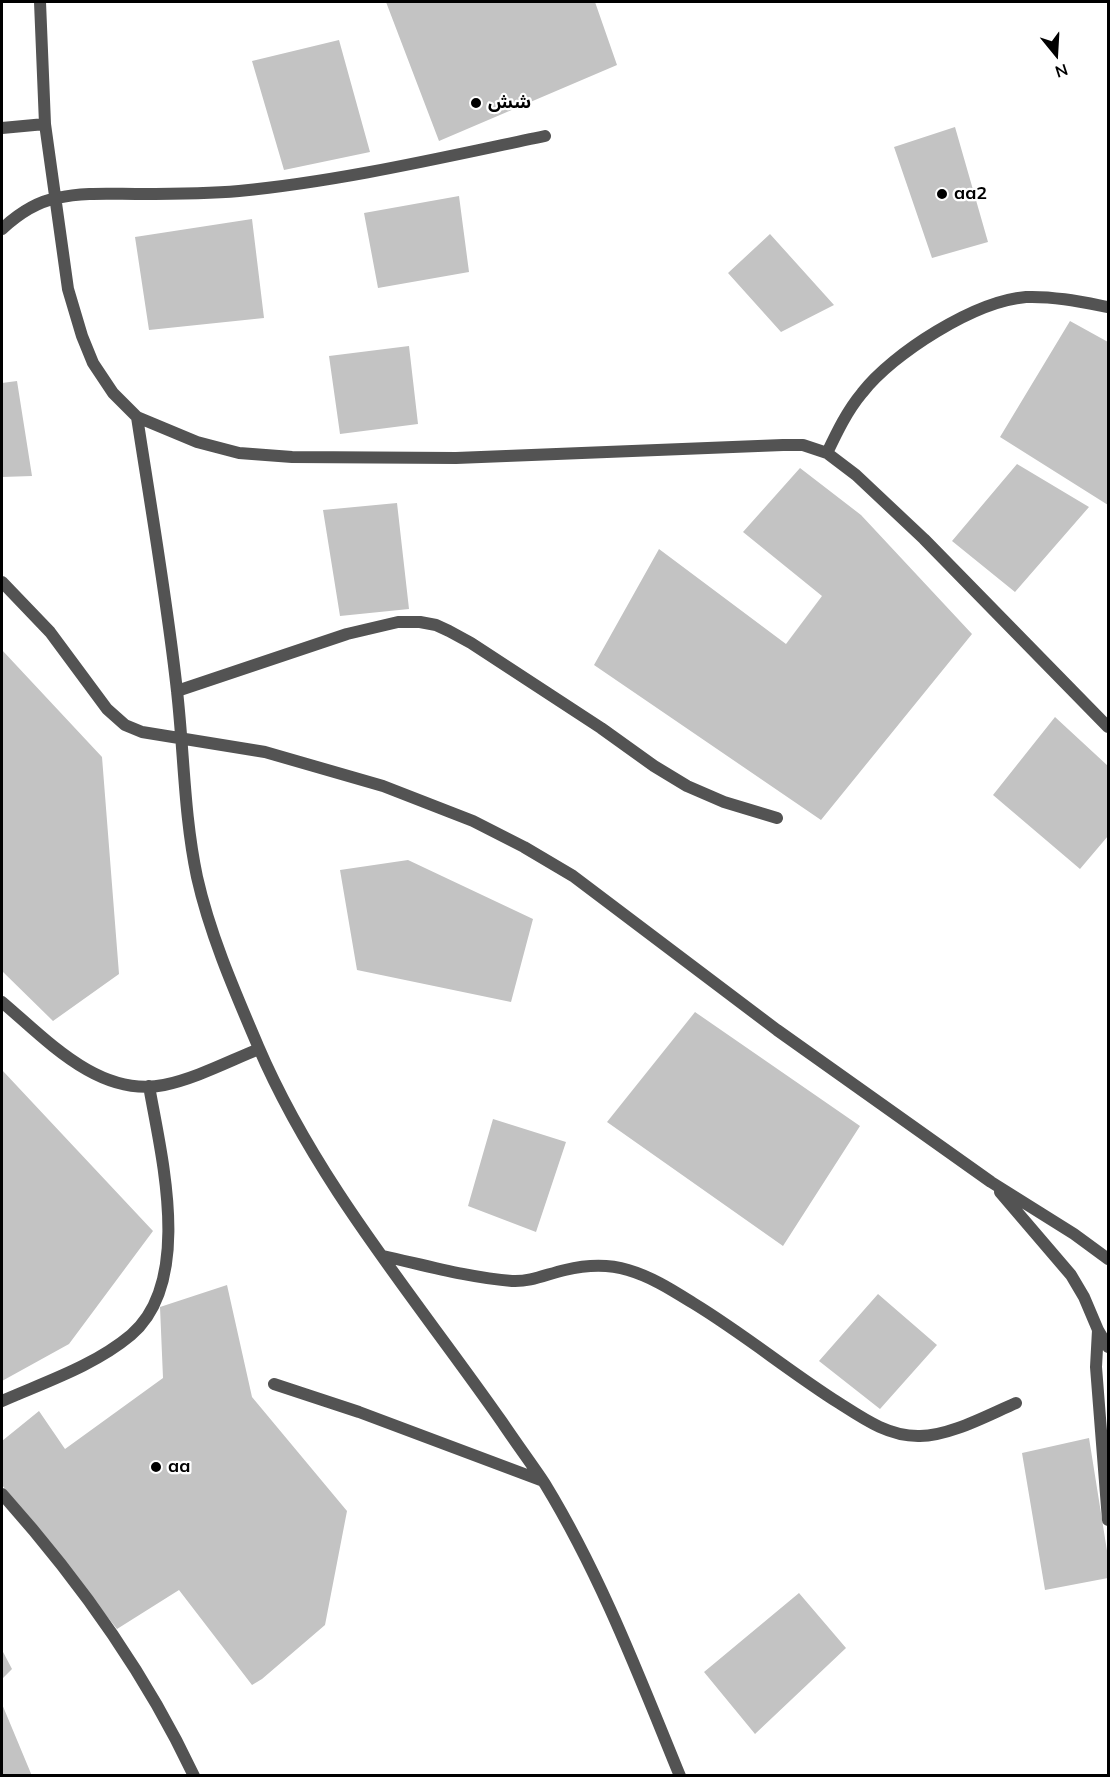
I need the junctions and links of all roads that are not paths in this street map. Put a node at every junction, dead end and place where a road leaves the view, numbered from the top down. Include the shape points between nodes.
1 (40, 2) edge
2 (45, 124) junction
3 (2, 128) edge
4 (545, 136) dead end
5 (55, 198) junction
6 (2, 229) edge
7 (1108, 307) edge
8 (137, 417) junction
9 (827, 453) junction
10 (2, 582) edge
11 (177, 691) junction
12 (1108, 727) edge
13 (181, 738) junction
14 (777, 818) dead end
15 (2, 1002) edge
16 (259, 1049) junction
17 (149, 1086) junction
18 (991, 1182) junction
19 (383, 1256) junction
20 (1108, 1259) edge
21 (1098, 1330) junction
22 (1108, 1347) edge
23 (274, 1384) dead end
24 (2, 1401) edge
25 (1017, 1403) dead end
26 (543, 1481) junction
27 (2, 1494) edge
28 (1108, 1520) edge
29 (194, 1776) edge
30 (680, 1776) edge

1 - 2 street
2 - 3 street
2 - 5 street
4 - 5 street via 366,173 281,186 183,194 92,193
5 - 6 street via 23,212
5 - 8 street via 68,289 82,336 112,393
7 - 9 street via 1027,297 1004,300 954,321 893,363 862,392
8 - 9 street via 197,442 239,453 292,457 456,458 772,445 803,445
8 - 11 street
9 - 12 street via 924,539
10 - 13 street via 50,632 107,710 125,725 142,732
11 - 13 street
11 - 14 street via 347,634 398,622 420,622 471,643 687,786
13 - 16 street via 190,842 207,916
13 - 18 street via 265,752 383,786 472,821 524,847 582,883 777,1030
15 - 17 street via 87,1070 127,1084
16 - 17 street via 178,1081
16 - 19 street via 331,1182
17 - 24 street via 167,1192 169,1228 166,1261 148,1315 110,1351
18 - 20 street
18 - 21 street via 1071,1275
19 - 25 street via 514,1281 585,1266 606,1266 643,1275 708,1312 812,1386 895,1434 919,1437 943,1432
19 - 26 street
21 - 22 street
21 - 28 street via 1096,1367
23 - 26 street
26 - 30 street via 596,1578
27 - 29 street via 106,1623 148,1687

